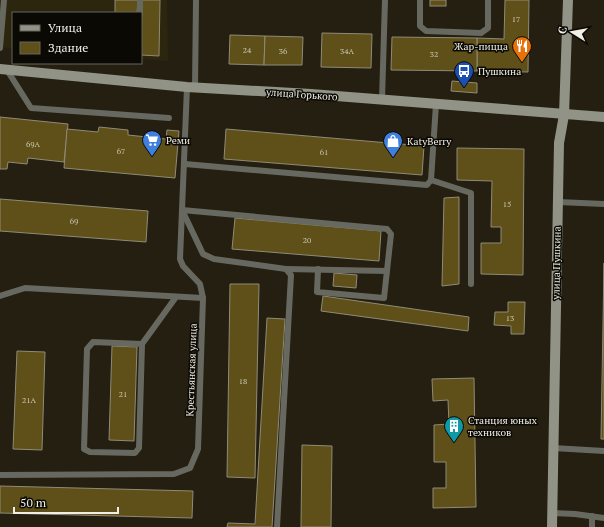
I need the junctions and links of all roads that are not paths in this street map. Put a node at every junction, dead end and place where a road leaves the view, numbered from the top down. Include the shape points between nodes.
1 (4, 0) edge
2 (140, 0) edge
3 (196, 0) edge
4 (385, 0) edge
5 (420, 0) edge
6 (488, 0) edge
7 (568, 0) edge
8 (140, 12) edge
9 (0, 48) edge
10 (4, 70) edge
11 (191, 87) junction
12 (382, 100) junction
13 (436, 104) junction
14 (564, 115) junction
15 (604, 117) edge
16 (169, 118) dead end
17 (185, 164) junction
18 (432, 180) junction
19 (558, 202) junction
20 (604, 204) edge
21 (182, 210) junction
22 (286, 269) junction
23 (318, 269) junction
24 (387, 272) junction
25 (471, 284) dead end
26 (0, 295) edge
27 (176, 297) junction
28 (203, 298) junction
29 (142, 344) junction
30 (553, 448) junction
31 (604, 451) edge
32 (0, 475) edge
33 (552, 513) junction
34 (592, 516) junction
35 (604, 518) edge
36 (277, 527) edge
37 (552, 527) edge
38 (592, 527) edge

1 - 9 lane
2 - 8 lane
3 - 11 lane, Крестьянская улица
4 - 12 lane
5 - 6 lane via 420,26 426,31 481,33 488,28
7 - 14 main road, улица Пушкина
10 - 11 main road, улица Горького
10 - 16 lane via 31,108
11 - 12 main road, улица Горького
11 - 17 lane, Крестьянская улица
12 - 13 main road, улица Горького
13 - 14 main road, улица Горького
13 - 18 lane
14 - 15 main road, улица Горького
14 - 19 main road, улица Пушкина via 559,143
17 - 18 lane via 427,185
17 - 21 lane, Крестьянская улица
18 - 25 lane via 471,193
19 - 20 lane
19 - 30 main road, улица Пушкина
21 - 22 lane via 203,254 207,257
21 - 24 lane via 387,229 391,234
21 - 28 lane, Крестьянская улица via 180,259 183,266 200,284
22 - 23 lane
22 - 36 lane via 290,275
23 - 24 lane
23 - 24 lane via 317,292 384,298
26 - 27 lane via 26,288
27 - 28 lane
27 - 29 lane
28 - 32 lane, Крестьянская улица via 198,449 190,468 174,474
29 - 29 lane via 93,342 87,349 84,449 90,452 135,453 139,448
30 - 31 lane
30 - 33 main road, улица Пушкина
33 - 34 lane
33 - 37 main road, улица Пушкина
34 - 35 lane
34 - 38 lane

